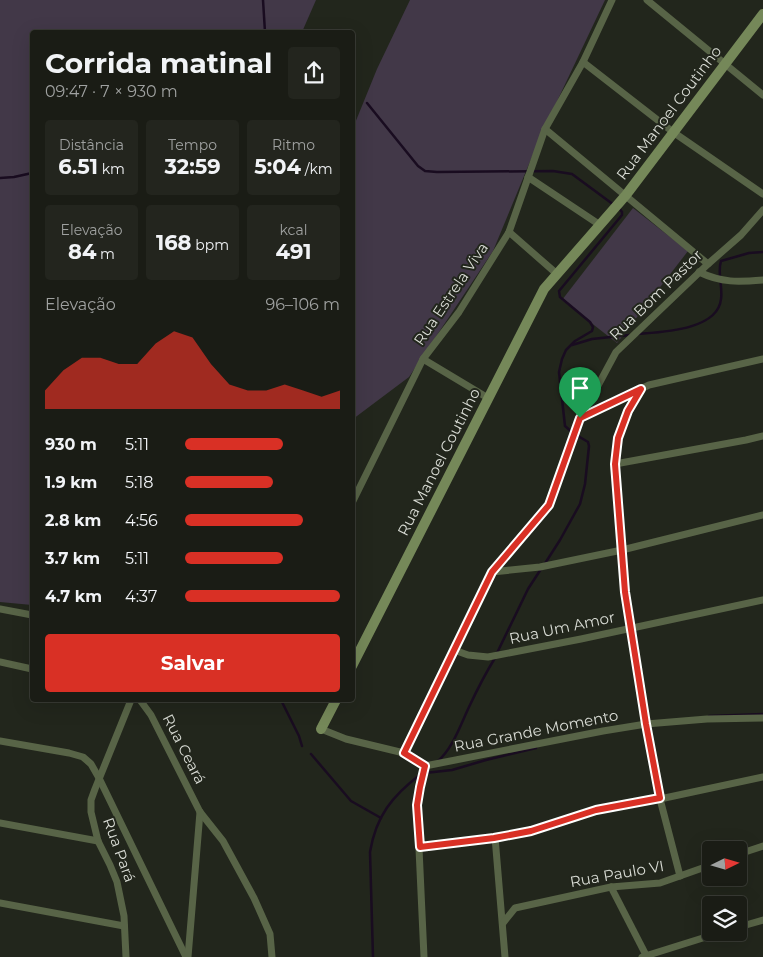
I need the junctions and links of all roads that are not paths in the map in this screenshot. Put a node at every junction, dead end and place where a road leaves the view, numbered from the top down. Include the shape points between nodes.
1 (612, 0) edge
2 (647, 0) edge
3 (763, 14) edge
4 (583, 62) junction
5 (726, 64) junction
6 (763, 95) edge
7 (545, 129) junction
8 (674, 132) junction
9 (528, 177) junction
10 (763, 194) edge
11 (626, 195) junction
12 (763, 210) edge
13 (600, 225) junction
14 (509, 232) junction
15 (708, 264) junction
16 (700, 272) junction
17 (557, 274) junction
18 (763, 280) edge
19 (423, 359) junction
20 (763, 359) edge
21 (641, 389) junction
22 (488, 398) junction
23 (580, 418) junction
24 (763, 436) edge
25 (615, 464) junction
26 (355, 497) edge
27 (763, 515) edge
28 (622, 550) junction
29 (492, 572) junction
30 (763, 600) edge
31 (0, 609) edge
32 (30, 615) edge
33 (630, 628) junction
34 (357, 646) edge
35 (454, 650) junction
36 (0, 662) edge
37 (30, 669) edge
38 (130, 702) edge
39 (141, 702) edge
40 (335, 702) edge
41 (763, 718) edge
42 (646, 724) junction
43 (322, 729) joint
44 (0, 741) edge
45 (404, 753) junction
46 (425, 766) junction
47 (763, 777) edge
48 (99, 778) junction
49 (660, 798) junction
50 (200, 812) junction
51 (0, 823) edge
52 (494, 838) junction
53 (98, 842) junction
54 (763, 846) edge
55 (420, 847) junction
56 (748, 851) edge
57 (702, 868) edge
58 (680, 876) junction
59 (611, 887) junction
60 (0, 903) edge
61 (763, 920) edge
62 (503, 923) junction
63 (747, 925) edge
64 (124, 926) junction
65 (702, 938) edge
66 (126, 957) edge
67 (187, 957) edge
68 (272, 957) edge
69 (424, 957) edge
70 (505, 957) edge
71 (645, 957) edge

1 - 4 street, Rua Estrela Viva
2 - 5 street
3 - 5 street, Rua Manoel Coutinho
4 - 7 street, Rua Estrela Viva
4 - 8 street
5 - 6 street
5 - 8 street, Rua Manoel Coutinho
7 - 9 street, Rua Estrela Viva
7 - 11 street
8 - 10 street
8 - 11 street, Rua Manoel Coutinho
9 - 13 street
9 - 14 street, Rua Estrela Viva
11 - 13 street, Rua Manoel Coutinho
11 - 15 street
12 - 15 street, Rua Bom Pastor
13 - 17 street, Rua Manoel Coutinho
14 - 17 street
14 - 19 street, Rua Estrela Viva via 459,312
15 - 16 street, Rua Bom Pastor
16 - 18 street via 728,281
16 - 23 street, Rua Bom Pastor via 616,352
17 - 22 street, Rua Manoel Coutinho via 544,289
19 - 22 street
19 - 26 street, Rua Estrela Viva
20 - 21 street
21 - 23 street
21 - 25 street via 618,438
22 - 34 street, Rua Manoel Coutinho
23 - 29 street, Rua Bom Pastor via 549,505
24 - 25 street
25 - 28 street
27 - 28 street
28 - 29 street via 540,567
28 - 33 street
29 - 35 street, Rua Bom Pastor
30 - 33 street, Rua Um Amor
31 - 32 street
33 - 35 street, Rua Um Amor via 488,657
33 - 42 street
35 - 45 street, Rua Bom Pastor
36 - 37 street
38 - 48 street, Rua Pará
39 - 50 street, Rua Ceará
40 - 43 street
41 - 42 street, Rua Grande Momento via 707,718
42 - 46 street, Rua Grande Momento
42 - 49 street
43 - 45 street
44 - 48 street via 82,757 91,764
45 - 46 street
46 - 55 street via 417,805
47 - 49 street
48 - 53 street, Rua Pará via 91,800
48 - 67 street
49 - 52 street via 596,810 531,831
49 - 58 street
50 - 67 street
50 - 68 street, Rua Ceará via 223,841 254,898 270,934
51 - 53 street
52 - 55 street
52 - 62 street
53 - 64 street, Rua Pará via 117,882
54 - 56 street
55 - 69 street
57 - 58 street, Rua Paulo VI
58 - 59 street, Rua Paulo VI via 660,883
59 - 62 street, Rua Paulo VI via 515,908
59 - 71 street
60 - 64 street
61 - 63 street
62 - 70 street
64 - 66 street, Rua Pará
65 - 71 street

